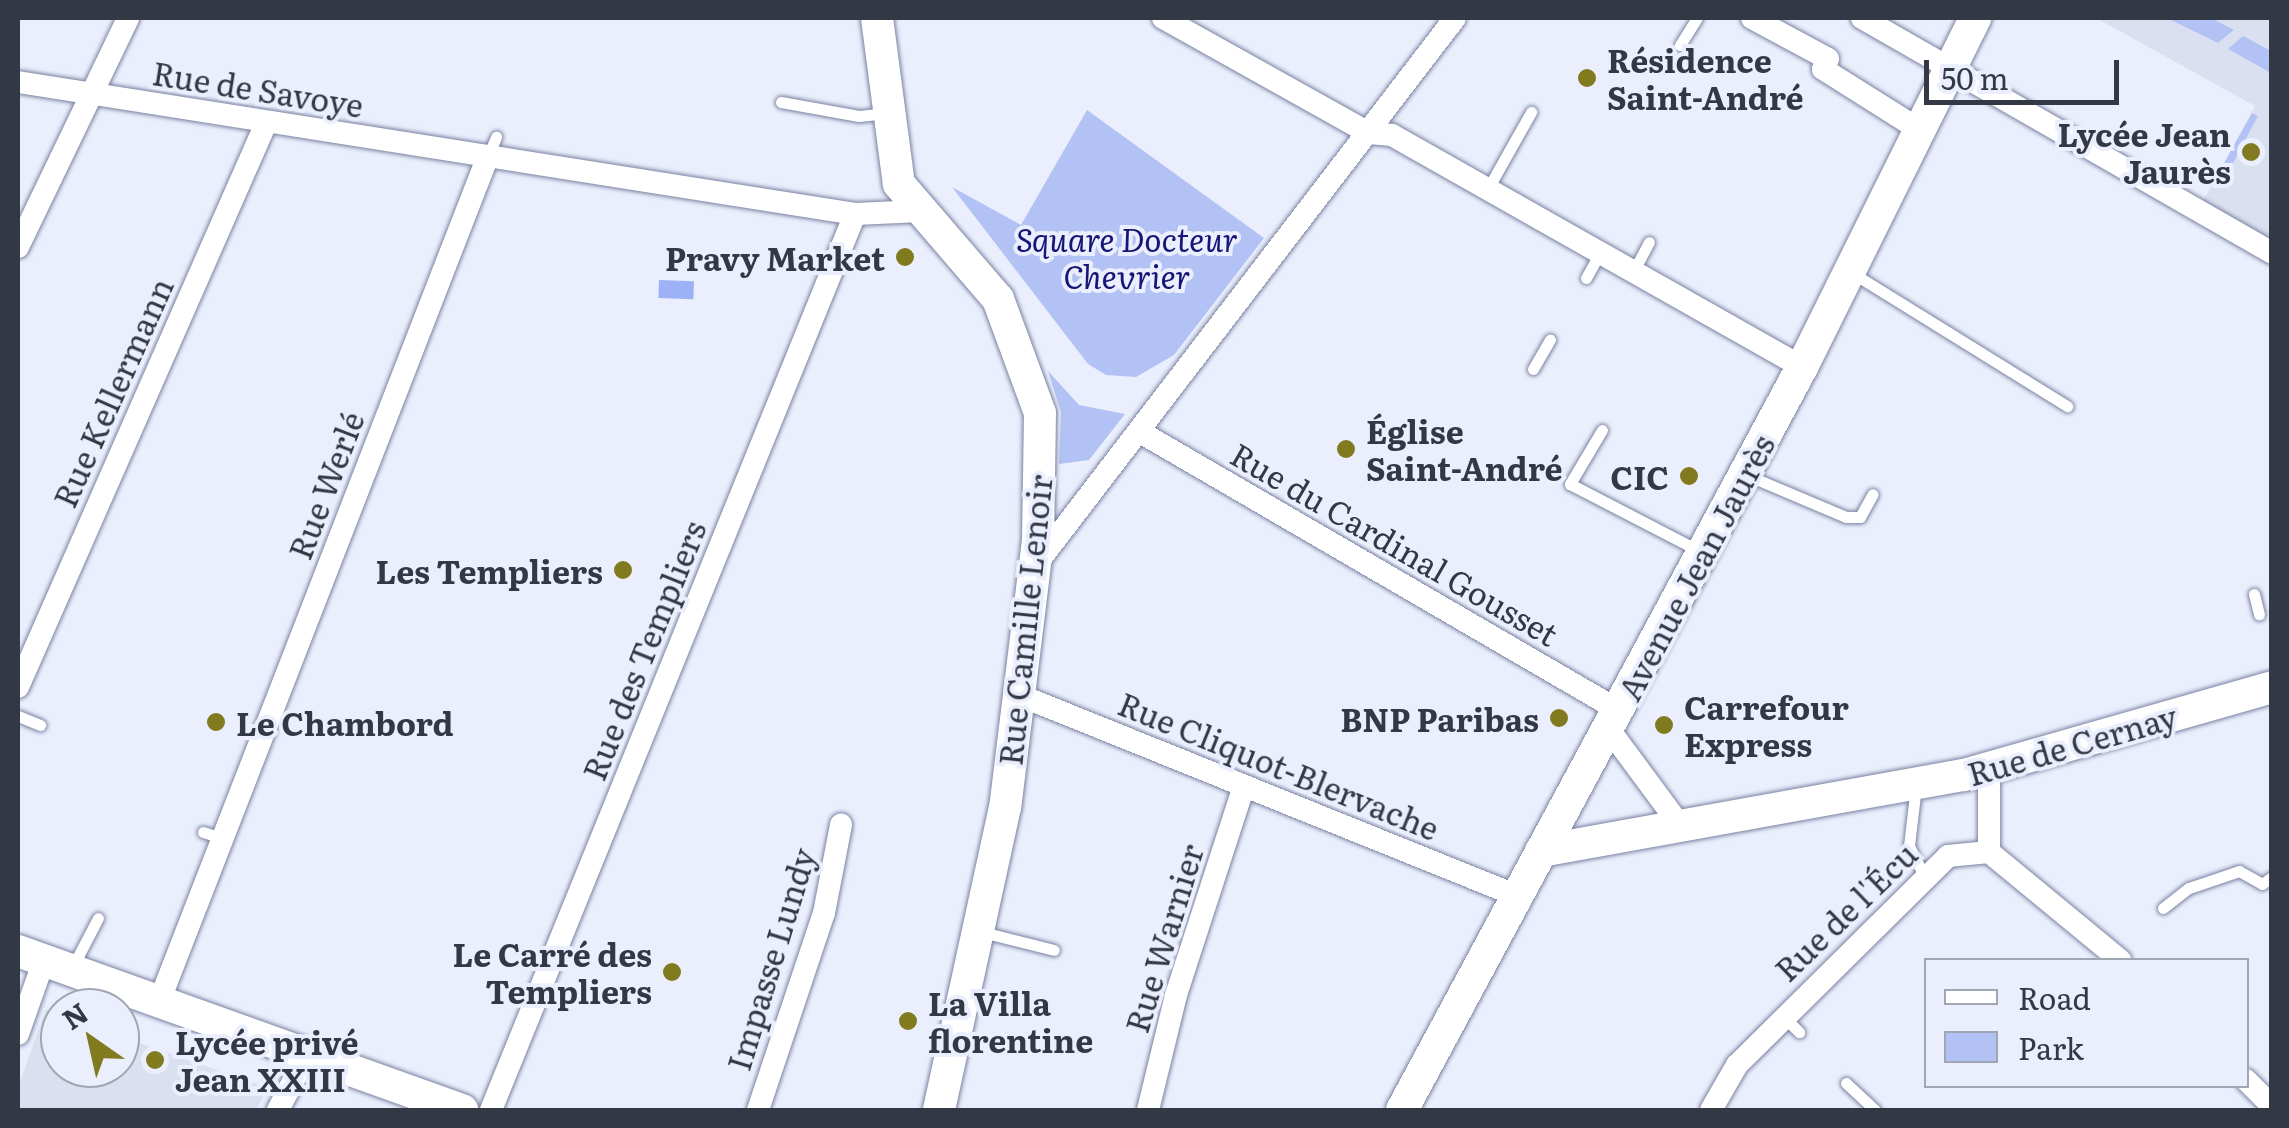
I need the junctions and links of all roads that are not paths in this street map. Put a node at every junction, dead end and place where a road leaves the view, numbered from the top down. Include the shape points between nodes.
1 (128, 18) edge
2 (877, 18) edge
3 (1162, 18) edge
4 (1455, 18) edge
5 (1697, 18) edge
6 (1752, 18) edge
7 (1862, 18) edge
8 (1974, 18) edge
9 (1680, 45) dead end
10 (1949, 67) junction
11 (18, 82) edge
12 (90, 94) junction
13 (781, 102) dead end
14 (1531, 112) dead end
15 (887, 113) junction
16 (266, 123) junction
17 (1923, 132) junction
18 (1369, 133) junction
19 (492, 147) junction
20 (1486, 192) junction
21 (920, 211) junction
22 (855, 214) junction
23 (1650, 242) dead end
24 (18, 246) edge
25 (2272, 252) edge
26 (1598, 256) junction
27 (1851, 272) junction
28 (1632, 274) junction
29 (1586, 278) dead end
30 (1550, 339) dead end
31 (1802, 367) junction
32 (1533, 369) dead end
33 (2067, 406) dead end
34 (1602, 430) dead end
35 (1140, 432) junction
36 (1745, 474) junction
37 (1873, 494) dead end
38 (1702, 553) junction
39 (1035, 566) junction
40 (2254, 594) dead end
41 (2259, 614) dead end
42 (18, 686) edge
43 (2272, 687) edge
44 (1019, 696) junction
45 (18, 716) edge
46 (1613, 719) junction
47 (40, 725) dead end
48 (1989, 769) junction
49 (1917, 782) junction
50 (1244, 786) junction
51 (1680, 824) junction
52 (841, 825) dead end
53 (1542, 852) junction
54 (1989, 852) junction
55 (2272, 877) edge
56 (1926, 878) junction
57 (1515, 895) junction
58 (2163, 908) dead end
59 (98, 918) dead end
60 (978, 930) junction
61 (1054, 950) dead end
62 (2122, 955) edge
63 (44, 960) edge
64 (158, 1002) junction
65 (18, 1034) edge
66 (306, 1055) junction
67 (1846, 1082) dead end
68 (2249, 1083) edge
69 (2272, 1106) edge
70 (1716, 1108) edge
71 (278, 1110) edge
72 (462, 1110) edge
73 (491, 1110) edge
74 (758, 1110) edge
75 (938, 1110) edge
76 (1148, 1110) edge
77 (1402, 1110) edge
78 (1875, 1110) edge

1 - 12 street
2 - 15 main road, Rue Camille Lenoir
3 - 18 street
4 - 18 street
5 - 9 lane
6 - 17 street via 1828,59 1823,70
7 - 10 street
8 - 10 main road, Avenue Jean Jaurès
10 - 17 main road, Avenue Jean Jaurès
10 - 25 street
11 - 12 street, Rue de Savoye
12 - 16 street, Rue de Savoye
12 - 24 street
13 - 15 lane via 858,116
14 - 20 lane
15 - 21 main road, Rue Camille Lenoir via 899,184
16 - 19 street, Rue de Savoye via 333,141
16 - 42 street, Rue Kellermann
17 - 27 main road, Avenue Jean Jaurès
18 - 20 street via 1392,135
18 - 35 street
19 - 22 street, Rue de Savoye
19 - 64 street, Rue Werlé via 213,835
20 - 26 street
21 - 22 street, Rue de Savoye
21 - 39 main road, Rue Camille Lenoir via 998,298 1026,361 1040,413
22 - 73 street, Rue des Templiers
23 - 28 lane
26 - 28 street
26 - 29 lane
27 - 31 main road, Avenue Jean Jaurès
27 - 33 lane
28 - 31 street
30 - 32 lane
31 - 36 main road, Avenue Jean Jaurès
34 - 38 lane via 1570,484
35 - 39 street
35 - 46 street, Rue du Cardinal Gousset
36 - 37 lane via 1846,517 1860,517
36 - 38 main road, Avenue Jean Jaurès
38 - 46 main road, Avenue Jean Jaurès
39 - 44 main road, Rue Camille Lenoir
40 - 41 lane
43 - 48 main road, Rue de Cernay
44 - 50 street, Rue Cliquot-Blervache
44 - 60 main road, Rue Camille Lenoir via 1005,807
45 - 47 lane
46 - 51 street
46 - 53 main road, Avenue Jean Jaurès
48 - 49 main road, Rue de Cernay
48 - 54 street
49 - 51 main road, Rue de Cernay via 1771,801
49 - 56 lane via 1909,846
50 - 57 street, Rue Cliquot-Blervache
50 - 76 street, Rue Warnier via 1176,995
51 - 53 main road, Rue de Cernay
52 - 74 street, Impasse Lundy via 824,913
53 - 57 main road, Avenue Jean Jaurès
54 - 56 street, Rue de l'Écu via 1948,856
54 - 62 street
55 - 58 lane via 2262,884 2239,871 2190,888
56 - 70 street, Rue de l'Écu via 1791,1024 1737,1065
57 - 77 main road, Avenue Jean Jaurès
59 - 63 lane
60 - 61 lane
60 - 75 main road, Rue Camille Lenoir
63 - 64 main road
63 - 65 street
64 - 66 main road
66 - 71 street
66 - 72 main road
67 - 78 lane
68 - 69 street

